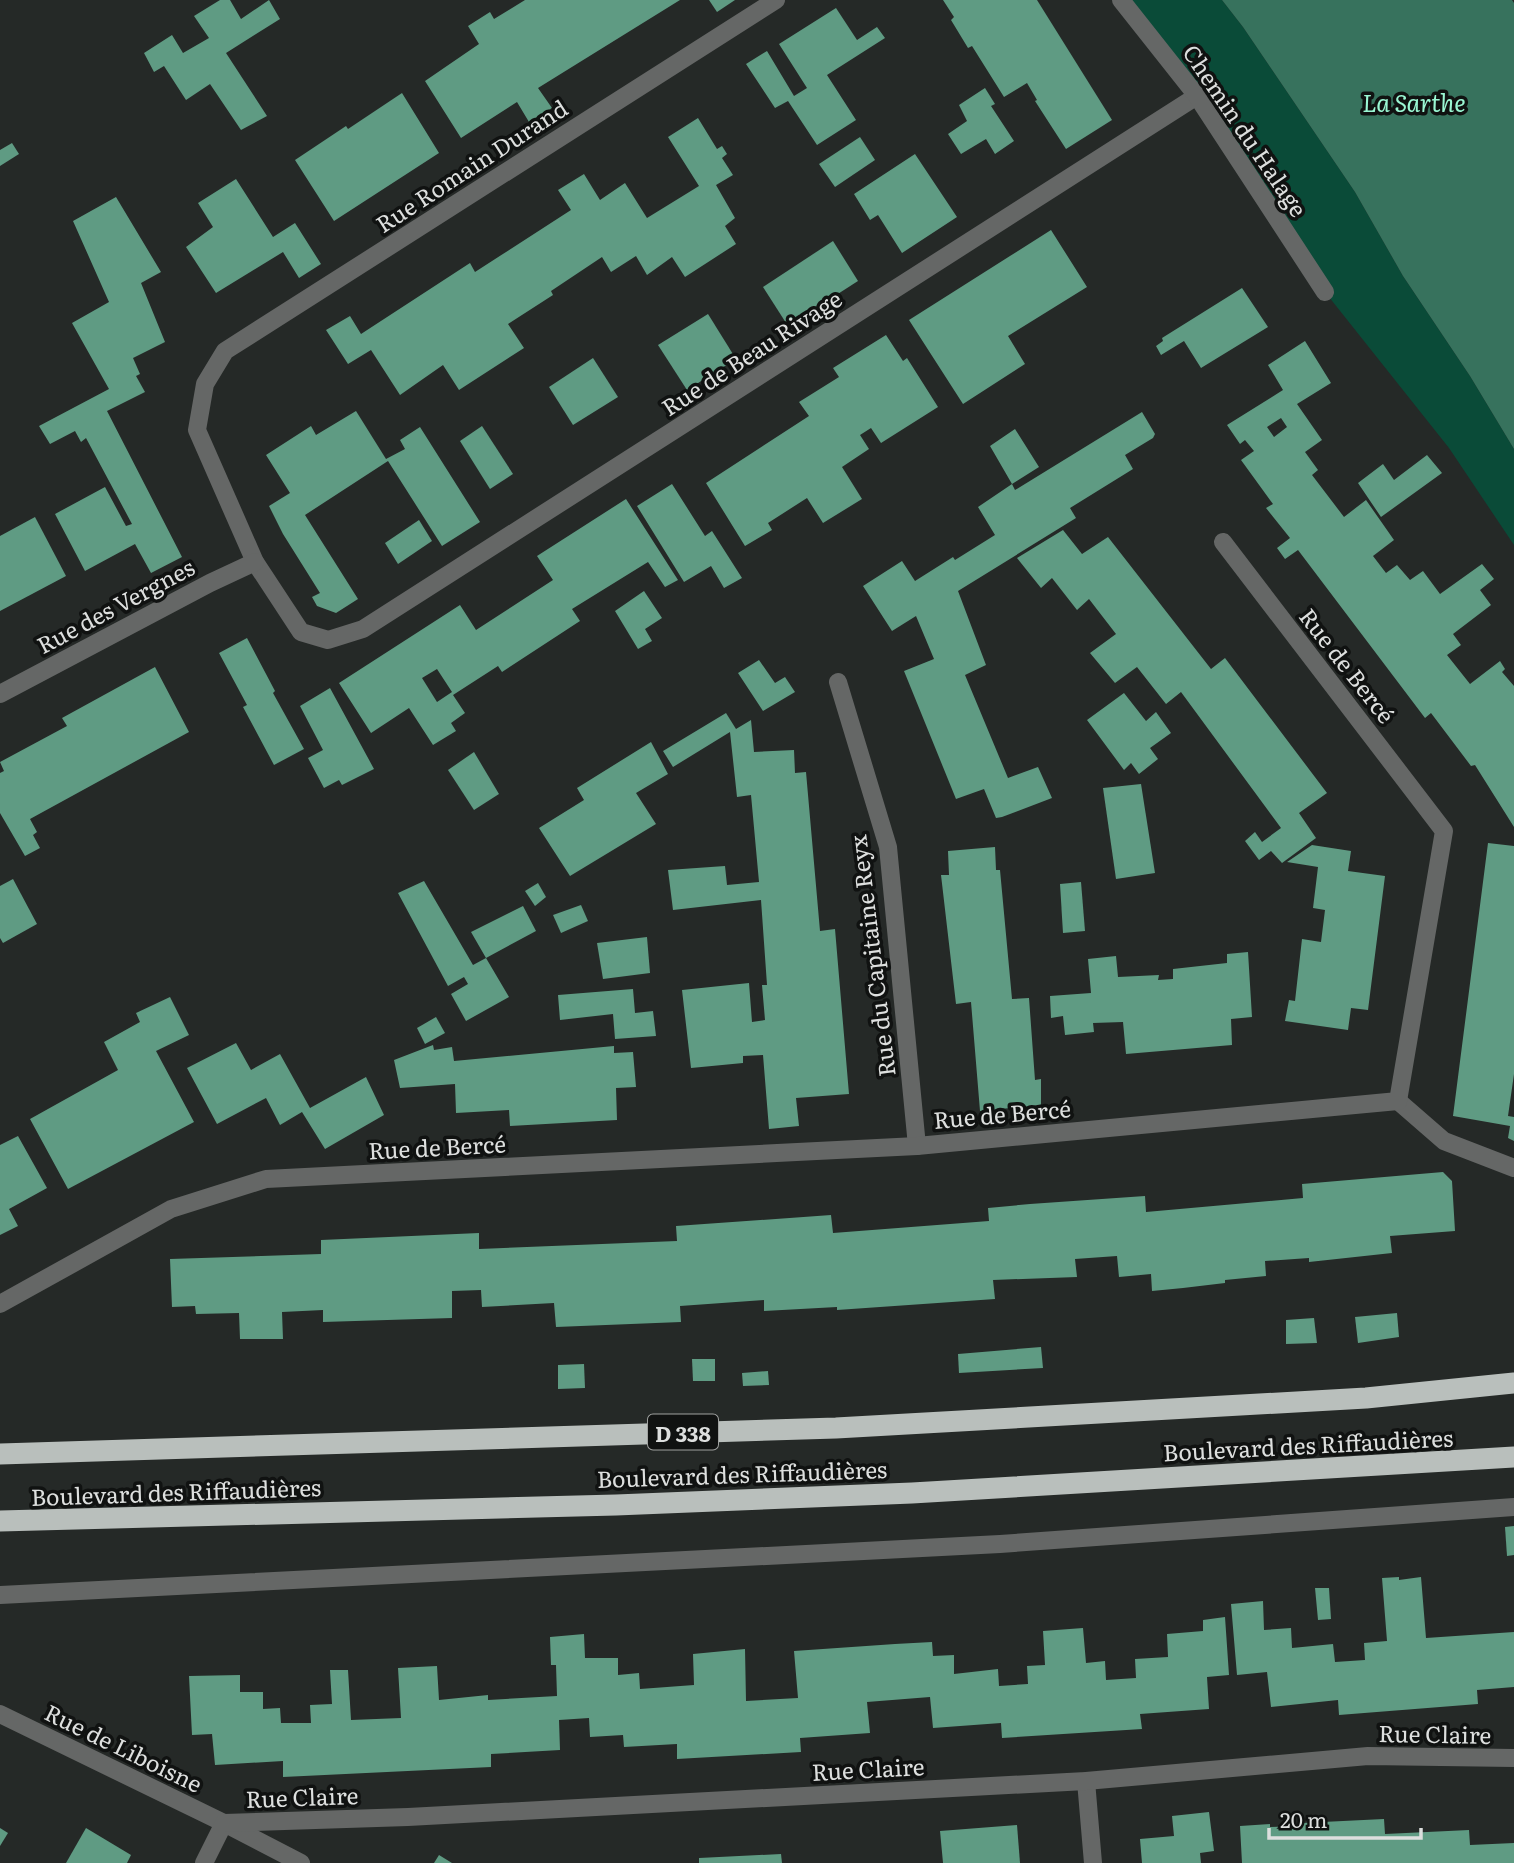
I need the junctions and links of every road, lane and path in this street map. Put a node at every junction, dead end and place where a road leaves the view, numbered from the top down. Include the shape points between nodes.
1 (776, 0) edge
2 (1121, 0) edge
3 (1197, 96) junction
4 (1325, 292) dead end
5 (1223, 542) dead end
6 (255, 562) junction
7 (838, 682) dead end
8 (0, 694) edge
9 (1398, 1101) junction
10 (917, 1146) junction
11 (1514, 1168) edge
12 (0, 1304) edge
13 (1514, 1382) edge
14 (0, 1454) edge
15 (1514, 1457) edge
16 (1514, 1507) edge
17 (0, 1521) edge
18 (0, 1595) edge
19 (0, 1714) edge
20 (1514, 1758) edge
21 (1086, 1781) junction
22 (224, 1823) junction
23 (204, 1863) edge
24 (301, 1863) edge
25 (1093, 1863) edge

1 - 6 street, Rue Romain Durand via 225,351 205,384 197,430
2 - 3 street, Chemin du Halage
3 - 4 street, Chemin du Halage
3 - 6 street, Rue de Beau Rivage via 363,629 328,640 301,632
5 - 9 street, Rue de Bercé via 1444,831
6 - 8 street, Rue des Vergnes
7 - 10 street, Rue du Capitaine Reyx via 888,847
9 - 10 street, Rue de Bercé
9 - 11 street via 1444,1140
10 - 12 street, Rue de Bercé via 266,1179 171,1209
13 - 14 highway, Boulevard des Riffaudières / D 338 via 1352,1398 836,1428
15 - 17 highway, Boulevard des Riffaudières via 912,1493
16 - 18 street via 1000,1544
19 - 22 street, Rue de Liboisne
20 - 21 street, Rue Claire via 1368,1756
21 - 22 street, Rue Claire
21 - 25 street
22 - 23 street
22 - 24 street, Rue de Liboisne

